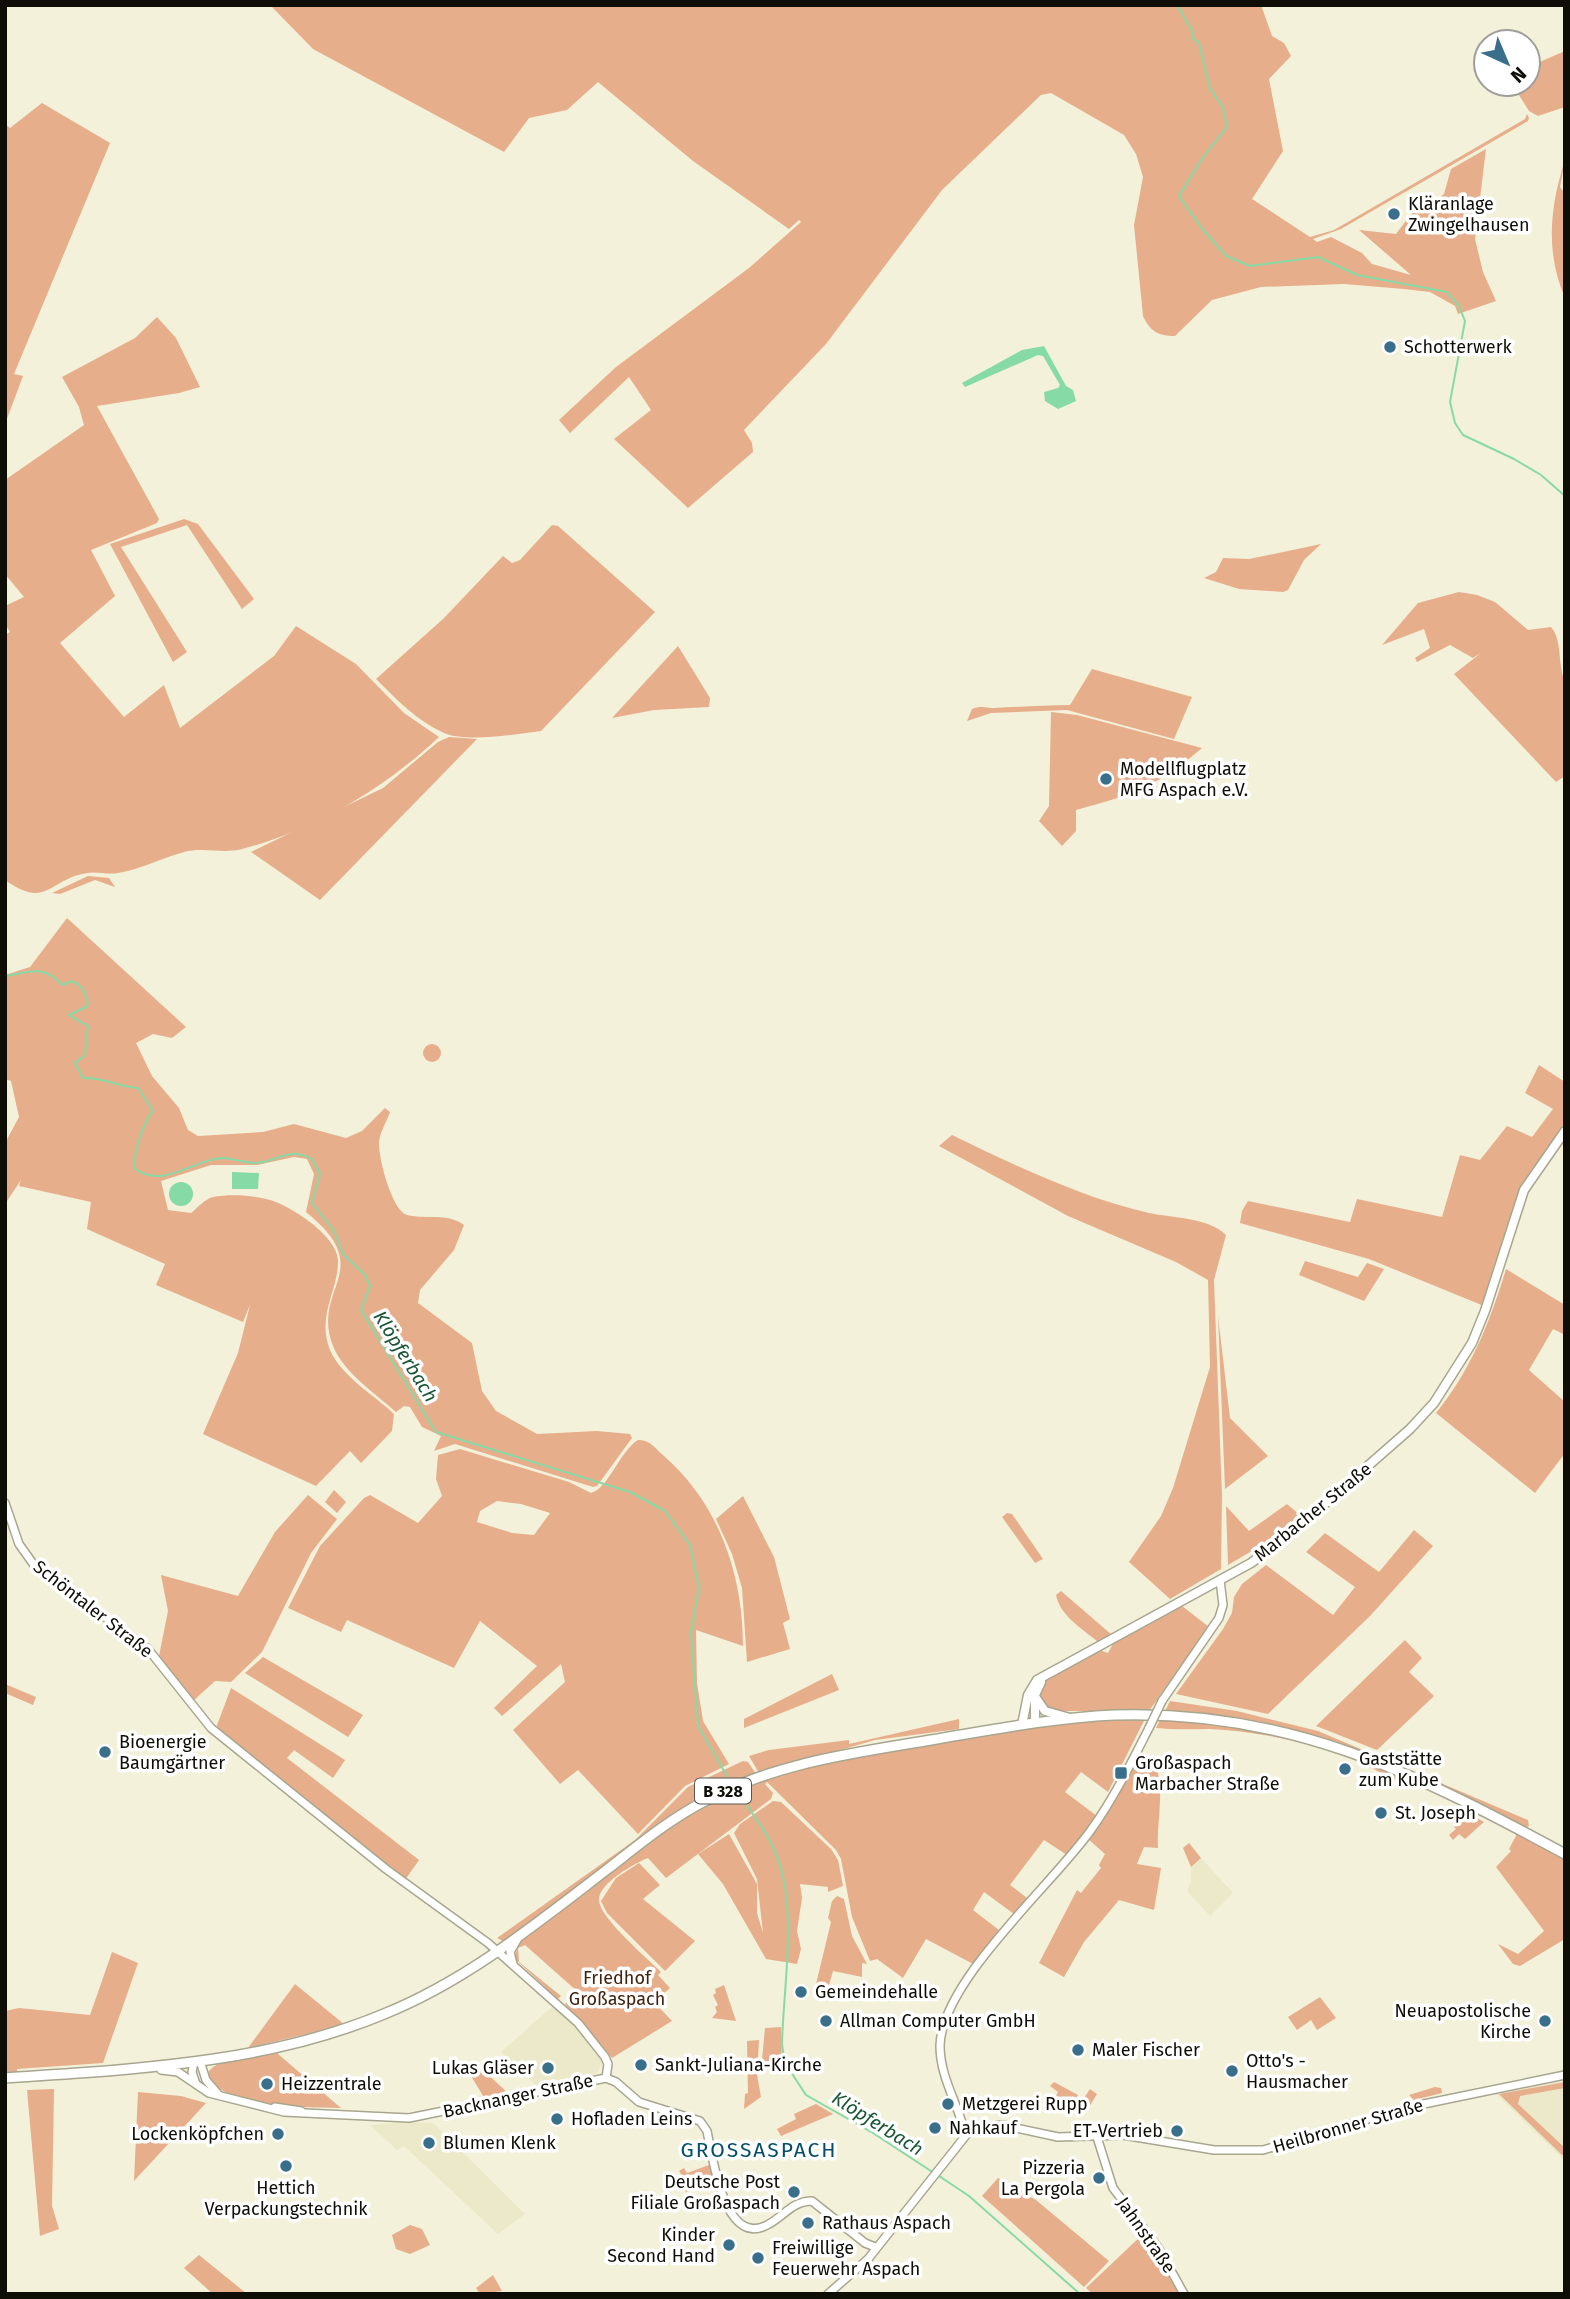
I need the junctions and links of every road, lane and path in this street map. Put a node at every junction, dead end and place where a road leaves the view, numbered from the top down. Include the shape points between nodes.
1 (1565, 1132) edge
2 (5, 1503) edge
3 (1220, 1580) junction
4 (1049, 1674) junction
5 (1035, 1695) junction
6 (1070, 1718) junction
7 (1035, 1723) junction
8 (1022, 1725) junction
9 (1565, 1854) edge
10 (521, 1936) junction
11 (498, 1952) junction
12 (515, 1967) junction
13 (220, 2058) junction
14 (197, 2061) junction
15 (120, 2070) junction
16 (203, 2073) junction
17 (1565, 2075) edge
18 (5, 2078) edge
19 (606, 2078) junction
20 (196, 2084) junction
21 (221, 2097) junction
22 (965, 2133) junction
23 (1097, 2137) junction
24 (875, 2247) junction
25 (828, 2294) edge
26 (1184, 2294) edge

1 - 3 main road, Marbacher Straße via 1524,1190 1472,1343 1434,1403 1396,1443 1289,1535
2 - 11 street, Schöntaler Straße via 19,1544 34,1564 132,1634 211,1728
3 - 4 main road, Marbacher Straße
3 - 22 street, bridge via 1223,1605 1219,1618 1162,1701 1090,1831 997,1940 948,2014 941,2059
4 - 5 main road
4 - 8 main road via 1031,1688
5 - 6 main road via 1045,1711
5 - 7 main road
6 - 7 main road, B 328
6 - 9 main road, B 328 via 1207,1719 1320,1740 1408,1774
7 - 8 main road, B 328
8 - 10 main road, B 328 via 814,1761 746,1781 671,1822
10 - 11 main road, B 328
10 - 12 street via 510,1952
11 - 12 street
11 - 13 main road, B 328 via 423,1997 374,2019 304,2042
12 - 19 street via 592,2038 608,2064
13 - 14 main road, B 328
13 - 16 street
14 - 15 main road, B 328
14 - 16 street
14 - 20 street via 192,2072
15 - 18 main road, B 328
15 - 20 street, Backnanger Straße via 169,2069
16 - 21 street
17 - 23 street, Heilbronner Straße via 1409,2107 1263,2151 1214,2150 1123,2134
19 - 21 street, Backnanger Straße via 409,2118 284,2112
19 - 24 street, Backnanger Straße via 639,2102 701,2121 730,2214 741,2227 755,2230 797,2204 812,2202
20 - 21 street, Backnanger Straße
22 - 23 street, Heilbronner Straße via 1002,2125 1058,2137
22 - 24 street
23 - 26 street, Jahnstraße via 1113,2188
24 - 25 street via 859,2268

